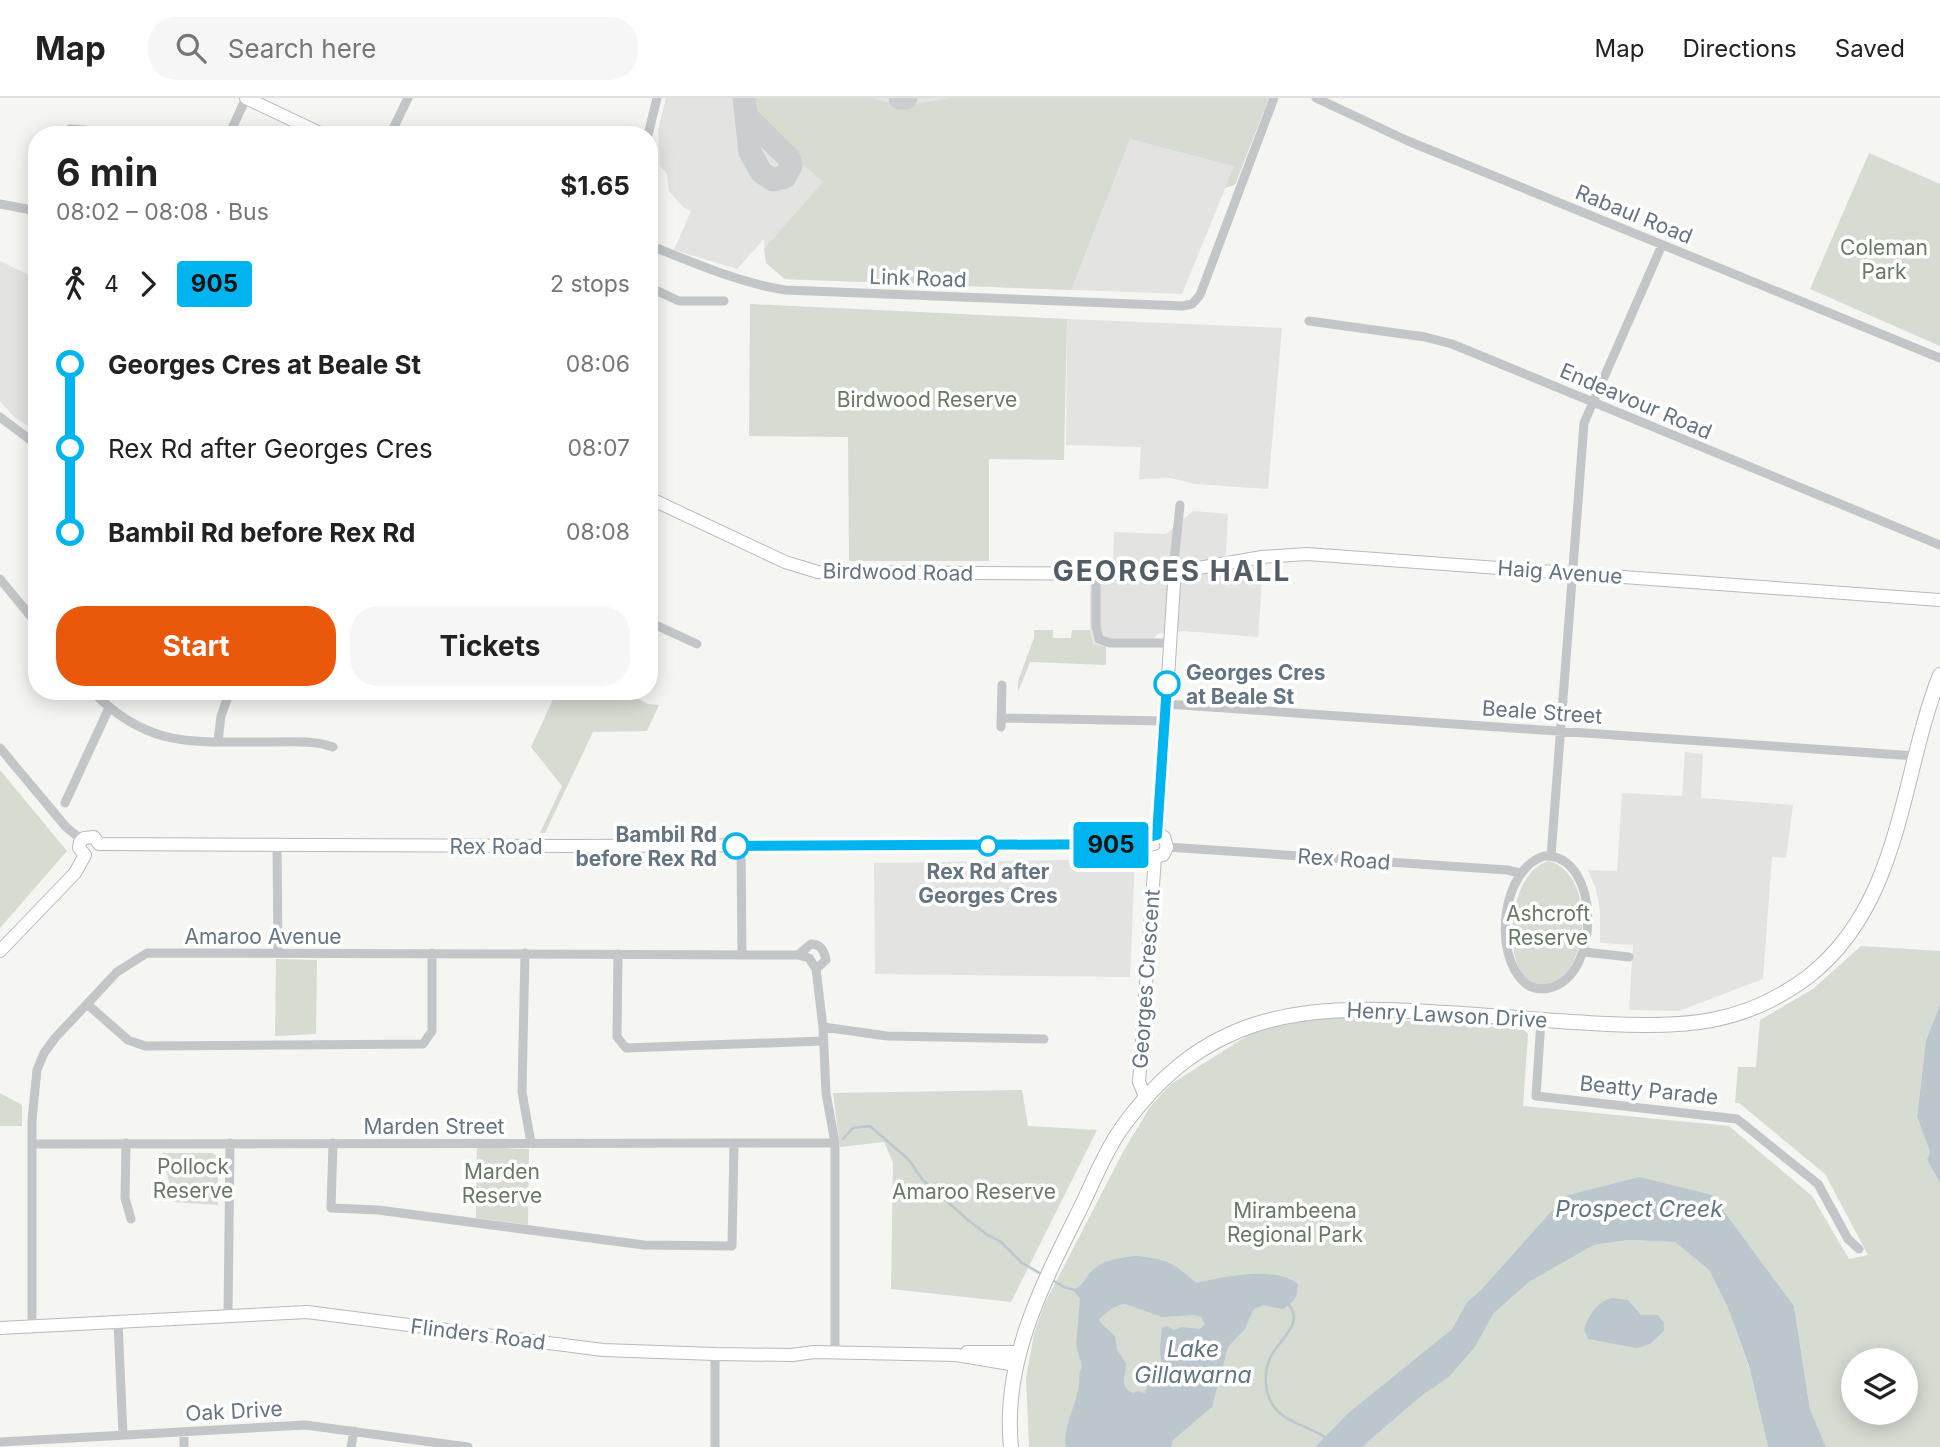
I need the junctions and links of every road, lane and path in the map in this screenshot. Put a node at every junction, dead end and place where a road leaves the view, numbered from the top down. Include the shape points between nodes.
1 (246, 98) edge
2 (408, 98) edge
3 (657, 98) edge
4 (1274, 98) edge
5 (1316, 98) edge
6 (233, 126) edge
7 (305, 126) edge
8 (394, 126) edge
9 (650, 126) edge
10 (0, 204) edge
11 (28, 209) edge
12 (1662, 244) junction
13 (658, 249) edge
14 (658, 291) edge
15 (724, 302) dead end
16 (1309, 321) dead end
17 (1940, 358) edge
18 (1592, 402) junction
19 (0, 417) edge
20 (28, 438) edge
21 (658, 502) edge
22 (1180, 505) dead end
23 (1940, 545) edge
24 (1177, 566) junction
25 (1163, 572) junction
26 (1572, 573) junction
27 (1096, 574) junction
28 (0, 579) edge
29 (1174, 583) junction
30 (1940, 600) edge
31 (28, 612) edge
32 (658, 626) edge
33 (1170, 643) junction
34 (697, 644) dead end
35 (1940, 675) edge
36 (1002, 685) dead end
37 (100, 700) edge
38 (226, 700) edge
39 (1166, 704) junction
40 (109, 708) junction
41 (1164, 721) junction
42 (1561, 731) junction
43 (218, 741) junction
44 (333, 747) dead end
45 (0, 748) edge
46 (1916, 756) junction
47 (65, 803) dead end
48 (1157, 835) junction
49 (82, 840) junction
50 (100, 844) junction
51 (1144, 844) junction
52 (277, 846) junction
53 (741, 846) junction
54 (1167, 846) junction
55 (85, 855) junction
56 (1551, 856) junction
57 (1155, 858) junction
58 (1520, 873) junction
59 (0, 951) edge
60 (1584, 952) junction
61 (278, 953) junction
62 (432, 953) junction
63 (525, 953) junction
64 (618, 954) junction
65 (742, 955) junction
66 (798, 955) junction
67 (1629, 957) dead end
68 (816, 969) junction
69 (87, 1004) junction
70 (1541, 1020) junction
71 (823, 1027) junction
72 (1044, 1039) dead end
73 (823, 1041) junction
74 (1146, 1099) junction
75 (126, 1143) junction
76 (230, 1143) junction
77 (333, 1143) junction
78 (531, 1143) junction
79 (734, 1143) junction
80 (835, 1143) junction
81 (32, 1144) junction
82 (131, 1219) dead end
83 (1859, 1249) dead end
84 (228, 1316) junction
85 (118, 1322) junction
86 (32, 1326) junction
87 (0, 1328) edge
88 (835, 1353) junction
89 (715, 1354) junction
90 (1018, 1358) junction
91 (354, 1431) junction
92 (184, 1432) junction
93 (123, 1434) junction
94 (0, 1442) edge
95 (80, 1442) edge
96 (184, 1447) edge
97 (351, 1447) edge
98 (468, 1447) edge
99 (715, 1447) edge
100 (1011, 1447) edge

1 - 6 street
1 - 7 street
2 - 8 street
3 - 9 street
4 - 13 street, Link Road via 1199,295 1183,306 801,292 752,282
5 - 12 street, Rabaul Road via 1408,141
10 - 11 street
12 - 17 street, Rabaul Road
12 - 18 street
14 - 15 street via 679,301
16 - 18 street, Endeavour Road via 1443,341
18 - 23 street, Endeavour Road
18 - 26 street via 1583,429
19 - 20 street
21 - 27 street, Birdwood Road via 785,562 818,572
22 - 24 street
24 - 25 street via 1167,564
24 - 26 street, Haig Avenue via 1298,554
24 - 29 street via 1180,577
25 - 27 street, Birdwood Road
25 - 29 street via 1166,581
26 - 30 street, Haig Avenue
26 - 42 street
27 - 33 street via 1100,639
28 - 31 street
29 - 33 street
32 - 34 street
33 - 39 street
35 - 46 main road, Henry Lawson Drive
36 - 41 street via 1002,722
37 - 40 street
38 - 43 street
39 - 41 street
39 - 42 street, Beale Street
40 - 43 street via 156,735
40 - 47 street
41 - 48 street
42 - 46 street, Beale Street
42 - 56 street
43 - 44 street via 309,742
45 - 49 street
46 - 70 main road, Henry Lawson Drive via 1882,875 1864,915 1834,953 1799,983 1752,1008 1695,1024
48 - 51 street
48 - 54 street
49 - 50 street via 90,836
49 - 55 street via 79,848
50 - 52 street, Rex Road
50 - 55 street via 94,855
51 - 53 street, Rex Road
51 - 57 street via 1148,855
52 - 53 street, Rex Road
52 - 61 street
53 - 65 street
54 - 57 street via 1163,855
54 - 58 street, Rex Road
55 - 59 street via 75,873
56 - 58 street via 1536,859
56 - 60 street via 1564,860 1580,881 1588,920
57 - 74 street, Georges Crescent via 1139,1082
58 - 60 street via 1508,904 1506,931 1512,964 1522,981 1535,989 1553,987 1572,973
60 - 67 street
61 - 62 street, Amaroo Avenue
61 - 69 street, Amaroo Avenue via 147,953 117,972
62 - 63 street, Amaroo Avenue
62 - 69 street via 432,1031 423,1044 145,1046 128,1040
63 - 64 street, Amaroo Avenue
63 - 78 street via 522,1092
64 - 65 street, Amaroo Avenue
64 - 73 street via 617,1037 626,1048
65 - 66 street, Amaroo Avenue
66 - 68 street via 809,958
66 - 68 street, Amaroo Avenue via 811,944 824,950 826,960
68 - 71 street, Amaroo Avenue
69 - 81 street, Amaroo Avenue via 55,1038 41,1061 33,1096
70 - 74 main road, Henry Lawson Drive via 1386,1010 1285,1016 1213,1042
70 - 83 street, Beatty Parade via 1536,1096 1737,1119 1818,1184 1848,1239
71 - 72 street via 887,1036
71 - 73 street, Amaroo Avenue
73 - 80 street, Amaroo Avenue
74 - 90 main road, Henry Lawson Drive via 1119,1131 1046,1277
75 - 76 street, Marden Street
75 - 81 street, Marden Street
75 - 82 street via 125,1198
76 - 77 street, Marden Street
76 - 84 street
77 - 78 street, Marden Street
77 - 79 street via 331,1208 378,1210 643,1245 732,1246
78 - 79 street, Marden Street
79 - 80 street, Marden Street
80 - 88 street, Amaroo Avenue
81 - 86 street, Amaroo Avenue
84 - 85 street, Flinders Road
84 - 89 street, Flinders Road via 307,1312 603,1350
85 - 86 street, Flinders Road
85 - 93 street
86 - 87 street, Flinders Road
88 - 89 street, Flinders Road
88 - 90 street, Flinders Road
89 - 99 street
90 - 100 main road, Henry Lawson Drive via 1010,1405
91 - 92 street, Oak Drive via 305,1425
91 - 97 street
91 - 98 street, Oak Drive
92 - 93 street, Oak Drive
92 - 96 street
93 - 95 street, Oak Drive
94 - 95 street, Oak Drive

